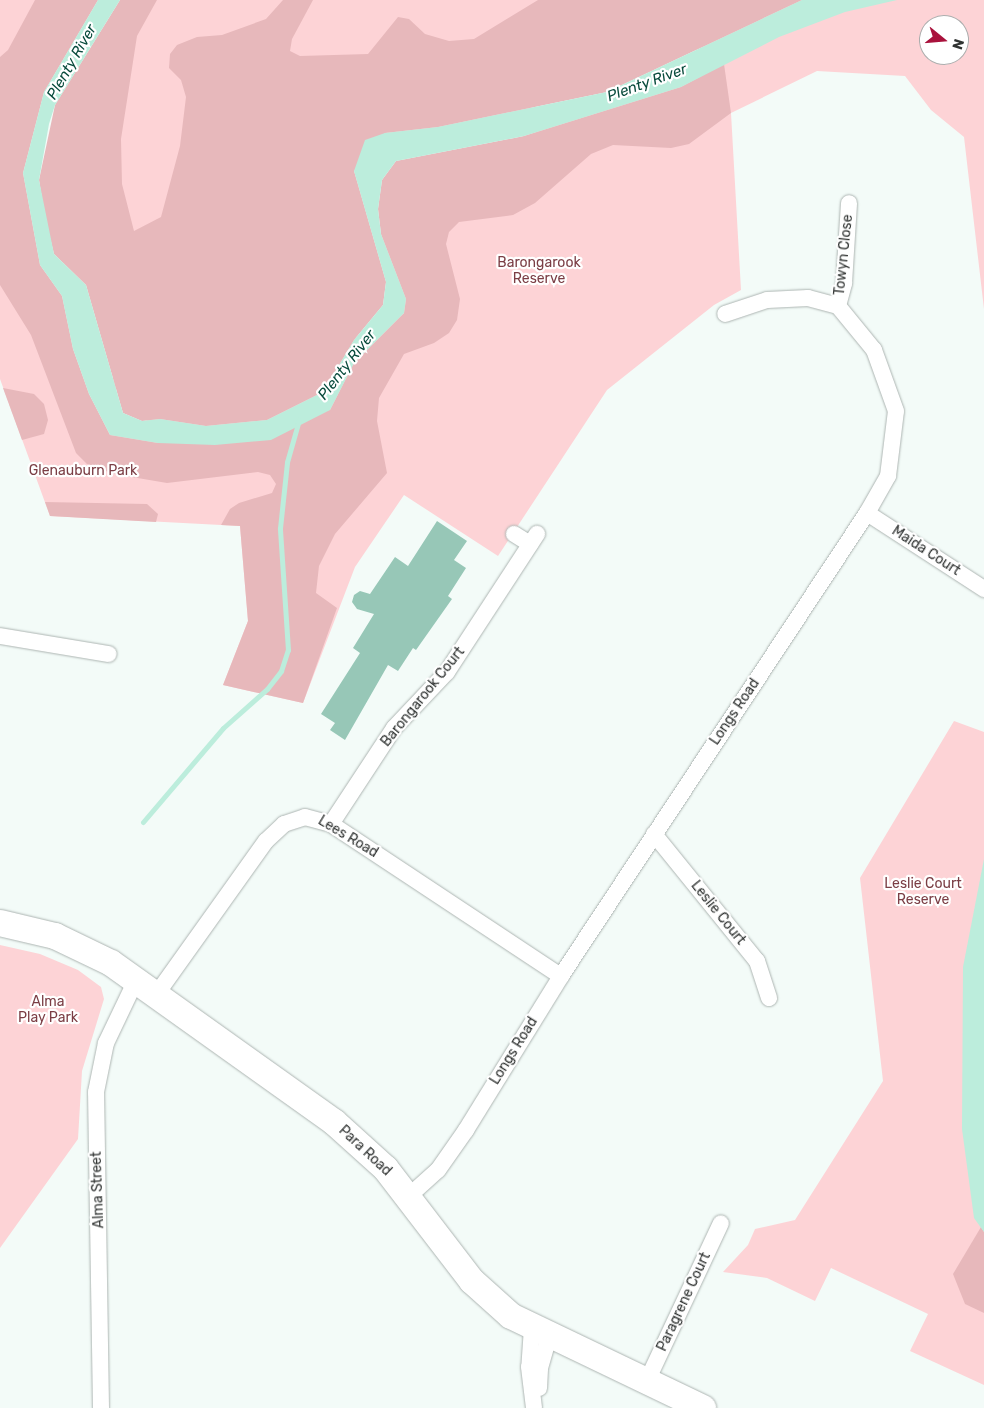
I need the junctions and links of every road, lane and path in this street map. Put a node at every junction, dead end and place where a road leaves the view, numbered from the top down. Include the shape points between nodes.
1 (849, 203) dead end
2 (838, 306) junction
3 (725, 314) dead end
4 (867, 513) junction
5 (514, 534) dead end
6 (984, 589) edge
7 (0, 636) edge
8 (109, 654) dead end
9 (331, 824) junction
10 (654, 834) junction
11 (0, 922) edge
12 (561, 976) junction
13 (146, 988) junction
14 (769, 998) dead end
15 (409, 1196) junction
16 (722, 1223) dead end
17 (540, 1332) junction
18 (646, 1381) junction
19 (102, 1408) edge
20 (534, 1408) edge
21 (538, 1408) edge
22 (703, 1408) edge

1 - 2 street, Towyn Close via 844,283
2 - 3 street via 808,298 766,300
2 - 4 street, Longs Road via 874,350 896,411 888,476
4 - 6 street, Maida Court
4 - 10 street, Longs Road
5 - 9 street, Barongarook Court via 534,539 446,672 398,722
7 - 8 street
9 - 12 street, Lees Road
9 - 13 street, Lees Road via 305,817 275,831
10 - 12 street, Longs Road
10 - 14 street, Leslie Court via 757,961
11 - 13 main road, Para Road via 74,944
12 - 15 street, Longs Road via 449,1156 432,1178
13 - 15 main road, Para Road via 334,1122
13 - 19 street, Alma Street via 106,1043 96,1092
15 - 17 main road, Para Road via 472,1281
16 - 18 street, Paragrene Court
17 - 18 main road, Para Road
17 - 20 street via 529,1367
17 - 21 street
18 - 22 main road, Para Road

